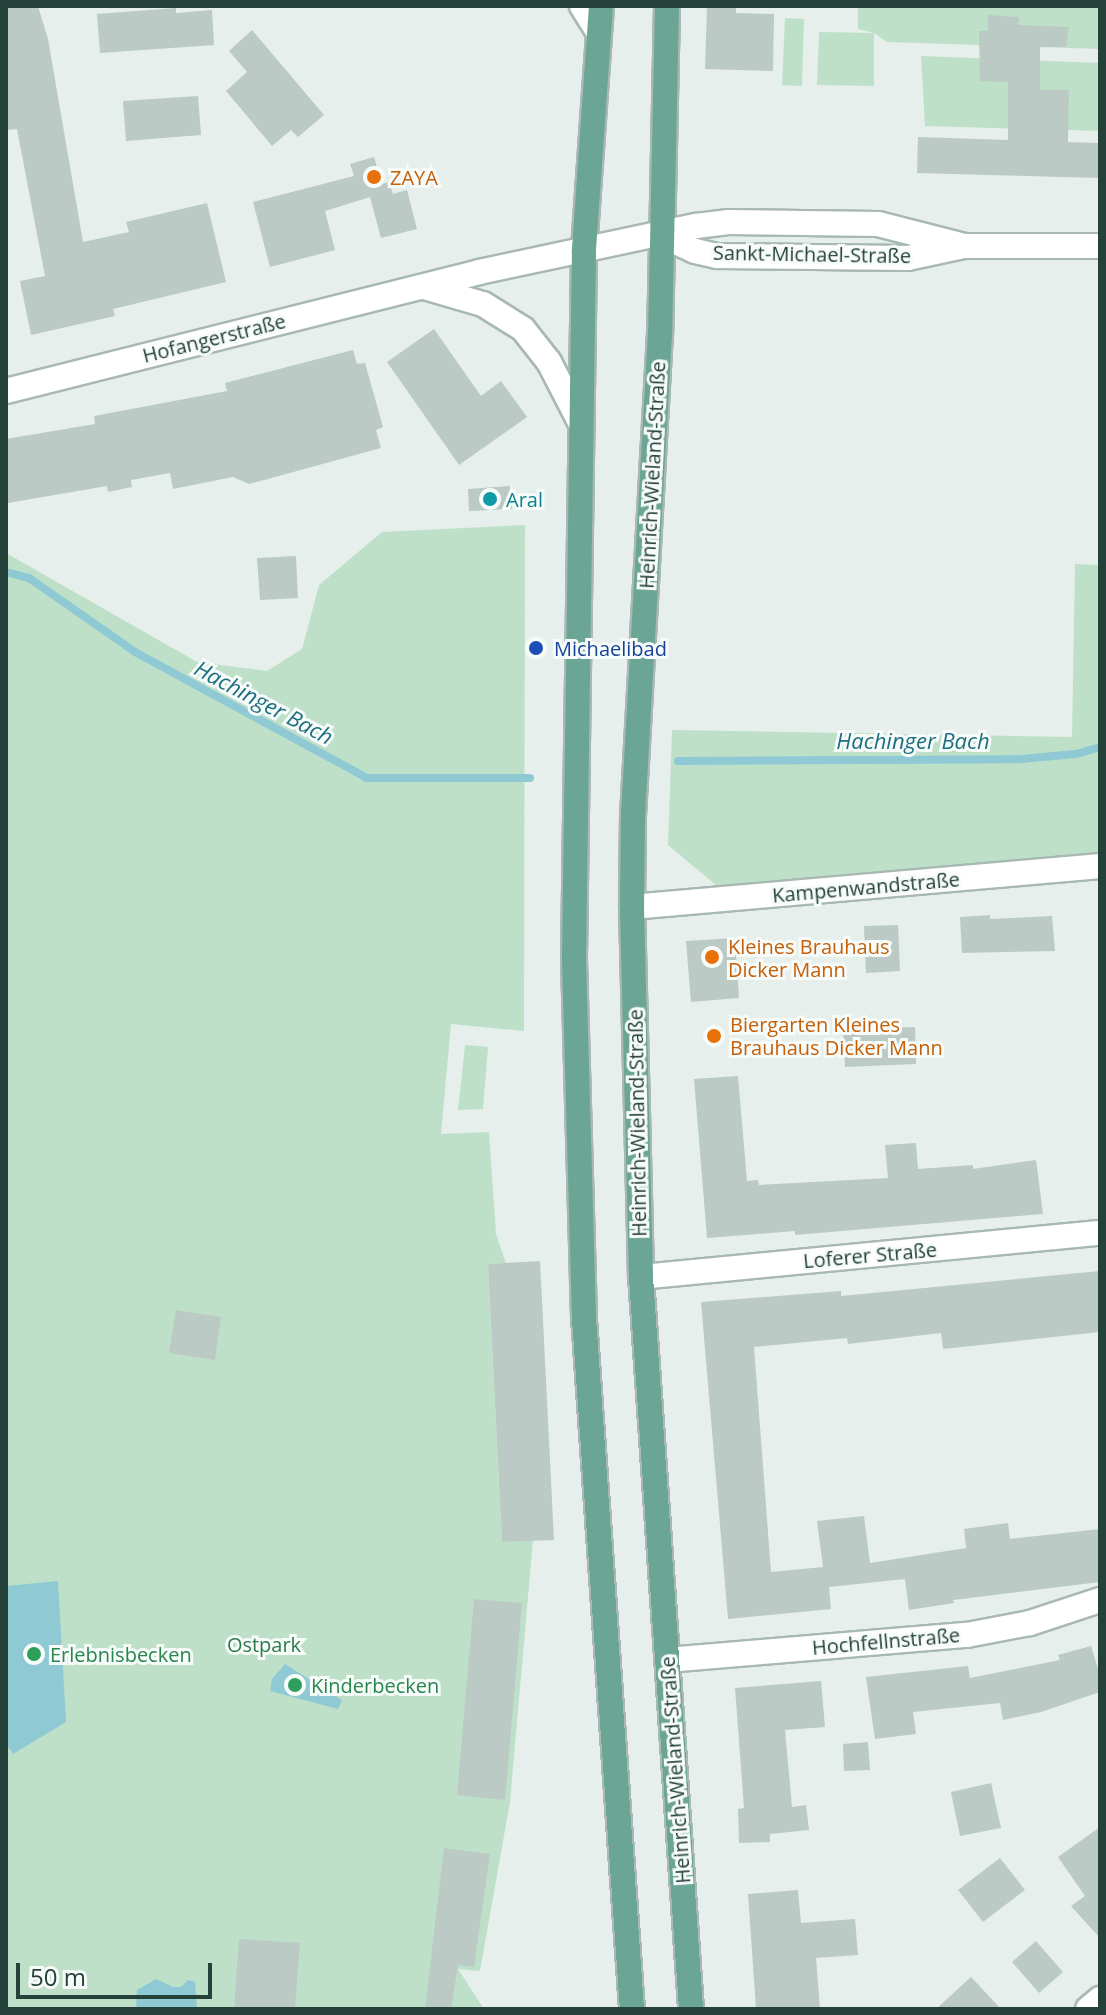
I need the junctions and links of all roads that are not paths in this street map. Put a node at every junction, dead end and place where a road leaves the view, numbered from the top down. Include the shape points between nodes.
1 (666, 7) edge
2 (597, 12) edge
3 (663, 236) junction
4 (964, 246) junction
5 (1100, 246) edge
6 (584, 250) junction
7 (422, 286) junction
8 (6, 391) edge
9 (581, 424) junction
10 (1100, 866) edge
11 (632, 907) junction
12 (1100, 1233) edge
13 (641, 1277) junction
14 (1100, 1600) edge
15 (667, 1660) junction
16 (1100, 1999) edge
17 (632, 2009) edge
18 (691, 2009) edge
19 (1088, 2009) edge

1 - 3 main road, Heinrich-Wieland-Straße
2 - 6 main road
3 - 4 street, Sankt-Michael-Straße via 729,222 878,224
3 - 4 street, Sankt-Michael-Straße via 717,256 908,258
3 - 6 street, Sankt-Michael-Straße
3 - 11 main road, Heinrich-Wieland-Straße
4 - 5 street, Sankt-Michael-Straße
6 - 7 street, Hofangerstraße
6 - 9 main road
7 - 8 street, Hofangerstraße
7 - 9 street via 483,304 523,329 549,362
9 - 17 main road via 574,887 580,1217
10 - 11 street, Kampenwandstraße
11 - 13 main road, Heinrich-Wieland-Straße
12 - 13 street, Loferer Straße
13 - 15 main road, Heinrich-Wieland-Straße
14 - 15 street, Hochfellnstraße via 1030,1623 967,1635
15 - 18 main road, Heinrich-Wieland-Straße
16 - 19 street

